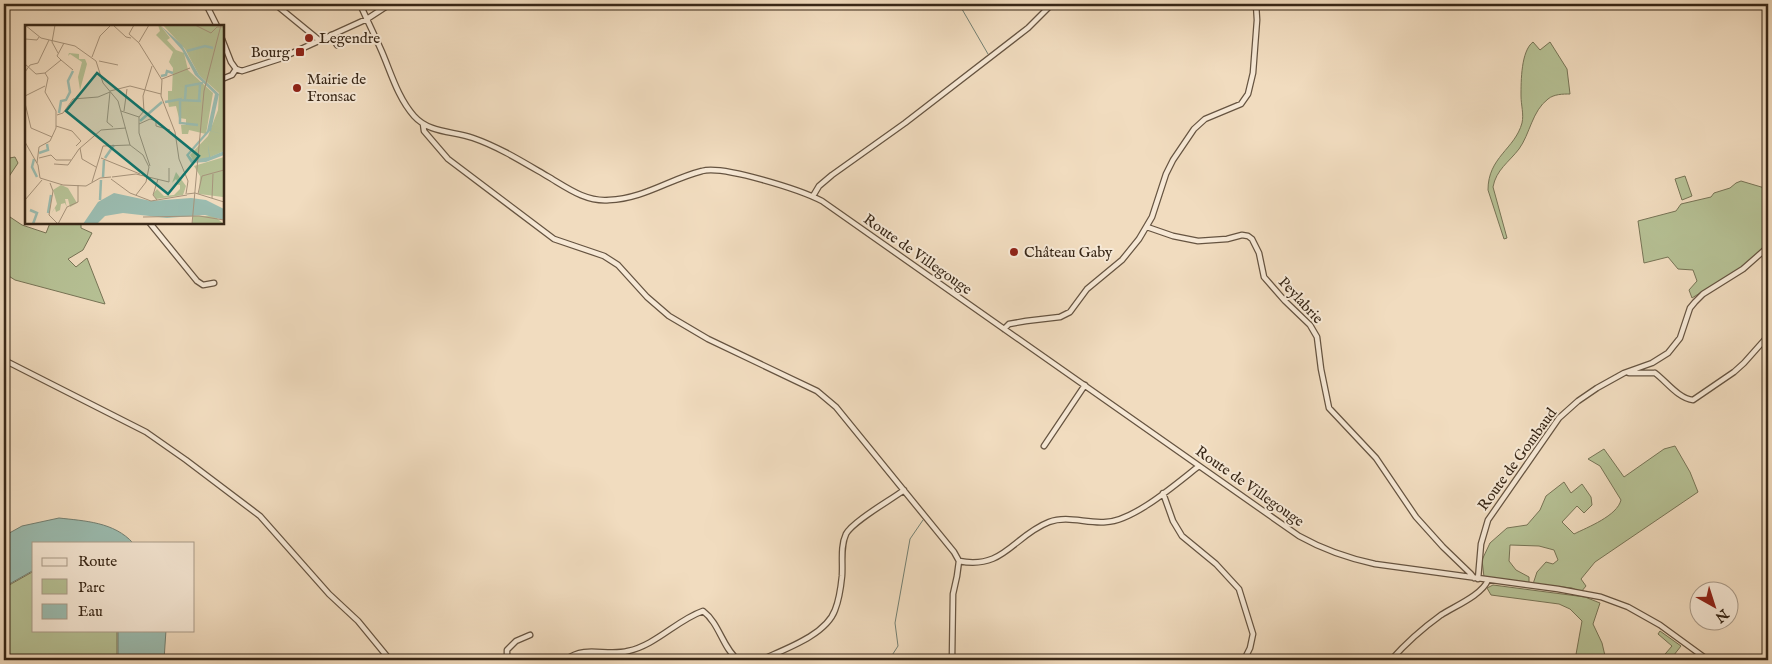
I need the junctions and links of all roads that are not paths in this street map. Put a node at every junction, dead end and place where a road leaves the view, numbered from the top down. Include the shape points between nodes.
1 (206, 4) edge
2 (276, 4) edge
3 (360, 4) edge
4 (390, 4) edge
5 (1052, 4) edge
6 (1256, 6) edge
7 (367, 19) junction
8 (216, 25) edge
9 (331, 35) junction
10 (319, 40) junction
11 (224, 44) edge
12 (337, 45) dead end
13 (236, 69) junction
14 (224, 78) edge
15 (423, 124) junction
16 (813, 196) junction
17 (150, 224) edge
18 (1147, 227) junction
19 (1768, 247) edge
20 (214, 282) dead end
21 (1004, 329) junction
22 (1768, 336) edge
23 (4, 360) edge
24 (1652, 363) junction
25 (1624, 373) junction
26 (1655, 373) junction
27 (1085, 385) junction
28 (1044, 446) dead end
29 (1199, 466) junction
30 (904, 490) junction
31 (1163, 493) junction
32 (959, 562) junction
33 (1476, 579) junction
34 (1488, 580) junction
35 (530, 635) dead end
36 (390, 660) edge
37 (507, 660) edge
38 (565, 660) edge
39 (738, 660) edge
40 (762, 660) edge
41 (952, 660) edge
42 (1244, 660) edge
43 (1391, 660) edge
44 (1708, 660) edge

1 - 8 street
2 - 10 street
3 - 7 street
4 - 7 street
5 - 16 street via 1028,28 832,175
6 - 18 street via 1253,73 1248,94 1241,104 1205,119 1192,133 1166,174
7 - 9 street
7 - 15 street via 402,98
9 - 10 street
9 - 12 street
10 - 13 street via 279,59 242,71
11 - 13 street
13 - 14 street
15 - 16 street, Route de Villegouge via 488,144 580,195 597,200 649,192 709,169 724,170
15 - 30 street via 424,131 448,158 554,239 604,256 618,265 669,316 708,339 817,391 836,407
16 - 21 street, Route de Villegouge
17 - 20 street via 197,281 203,285
18 - 21 street via 1122,260 1087,289 1070,312 1060,317 1009,324
18 - 33 street, Peylabrie via 1198,241 1242,235 1250,237 1259,253 1264,277 1306,320 1317,337 1329,408 1384,468 1416,517
19 - 24 street, Route de Gombaud via 1743,269 1694,302 1680,338 1668,353
21 - 27 street, Route de Villegouge
22 - 26 street via 1734,372 1693,400 1681,395
23 - 36 street via 146,432 260,516
24 - 25 street, Route de Gombaud
24 - 26 street
25 - 26 street
25 - 33 street, Route de Gombaud via 1578,401 1559,418 1545,437 1488,520
27 - 28 street
27 - 29 street, Route de Villegouge
29 - 31 street
29 - 33 street, Route de Villegouge via 1299,536 1334,554 1375,564
30 - 32 street
30 - 40 street via 847,532 835,610 827,624
31 - 32 street via 1142,508 1116,520 1104,523 1052,521 995,559 976,564
31 - 42 street via 1182,536 1216,564 1239,589 1253,634
32 - 41 street via 953,594
33 - 34 street, Route de Villegouge
34 - 43 street via 1482,590 1419,632
34 - 44 street, Route de Villegouge via 1601,597 1628,607 1660,625
35 - 37 street via 511,645 507,650
38 - 39 street via 583,652 614,654 630,651 703,611 710,616 727,648

